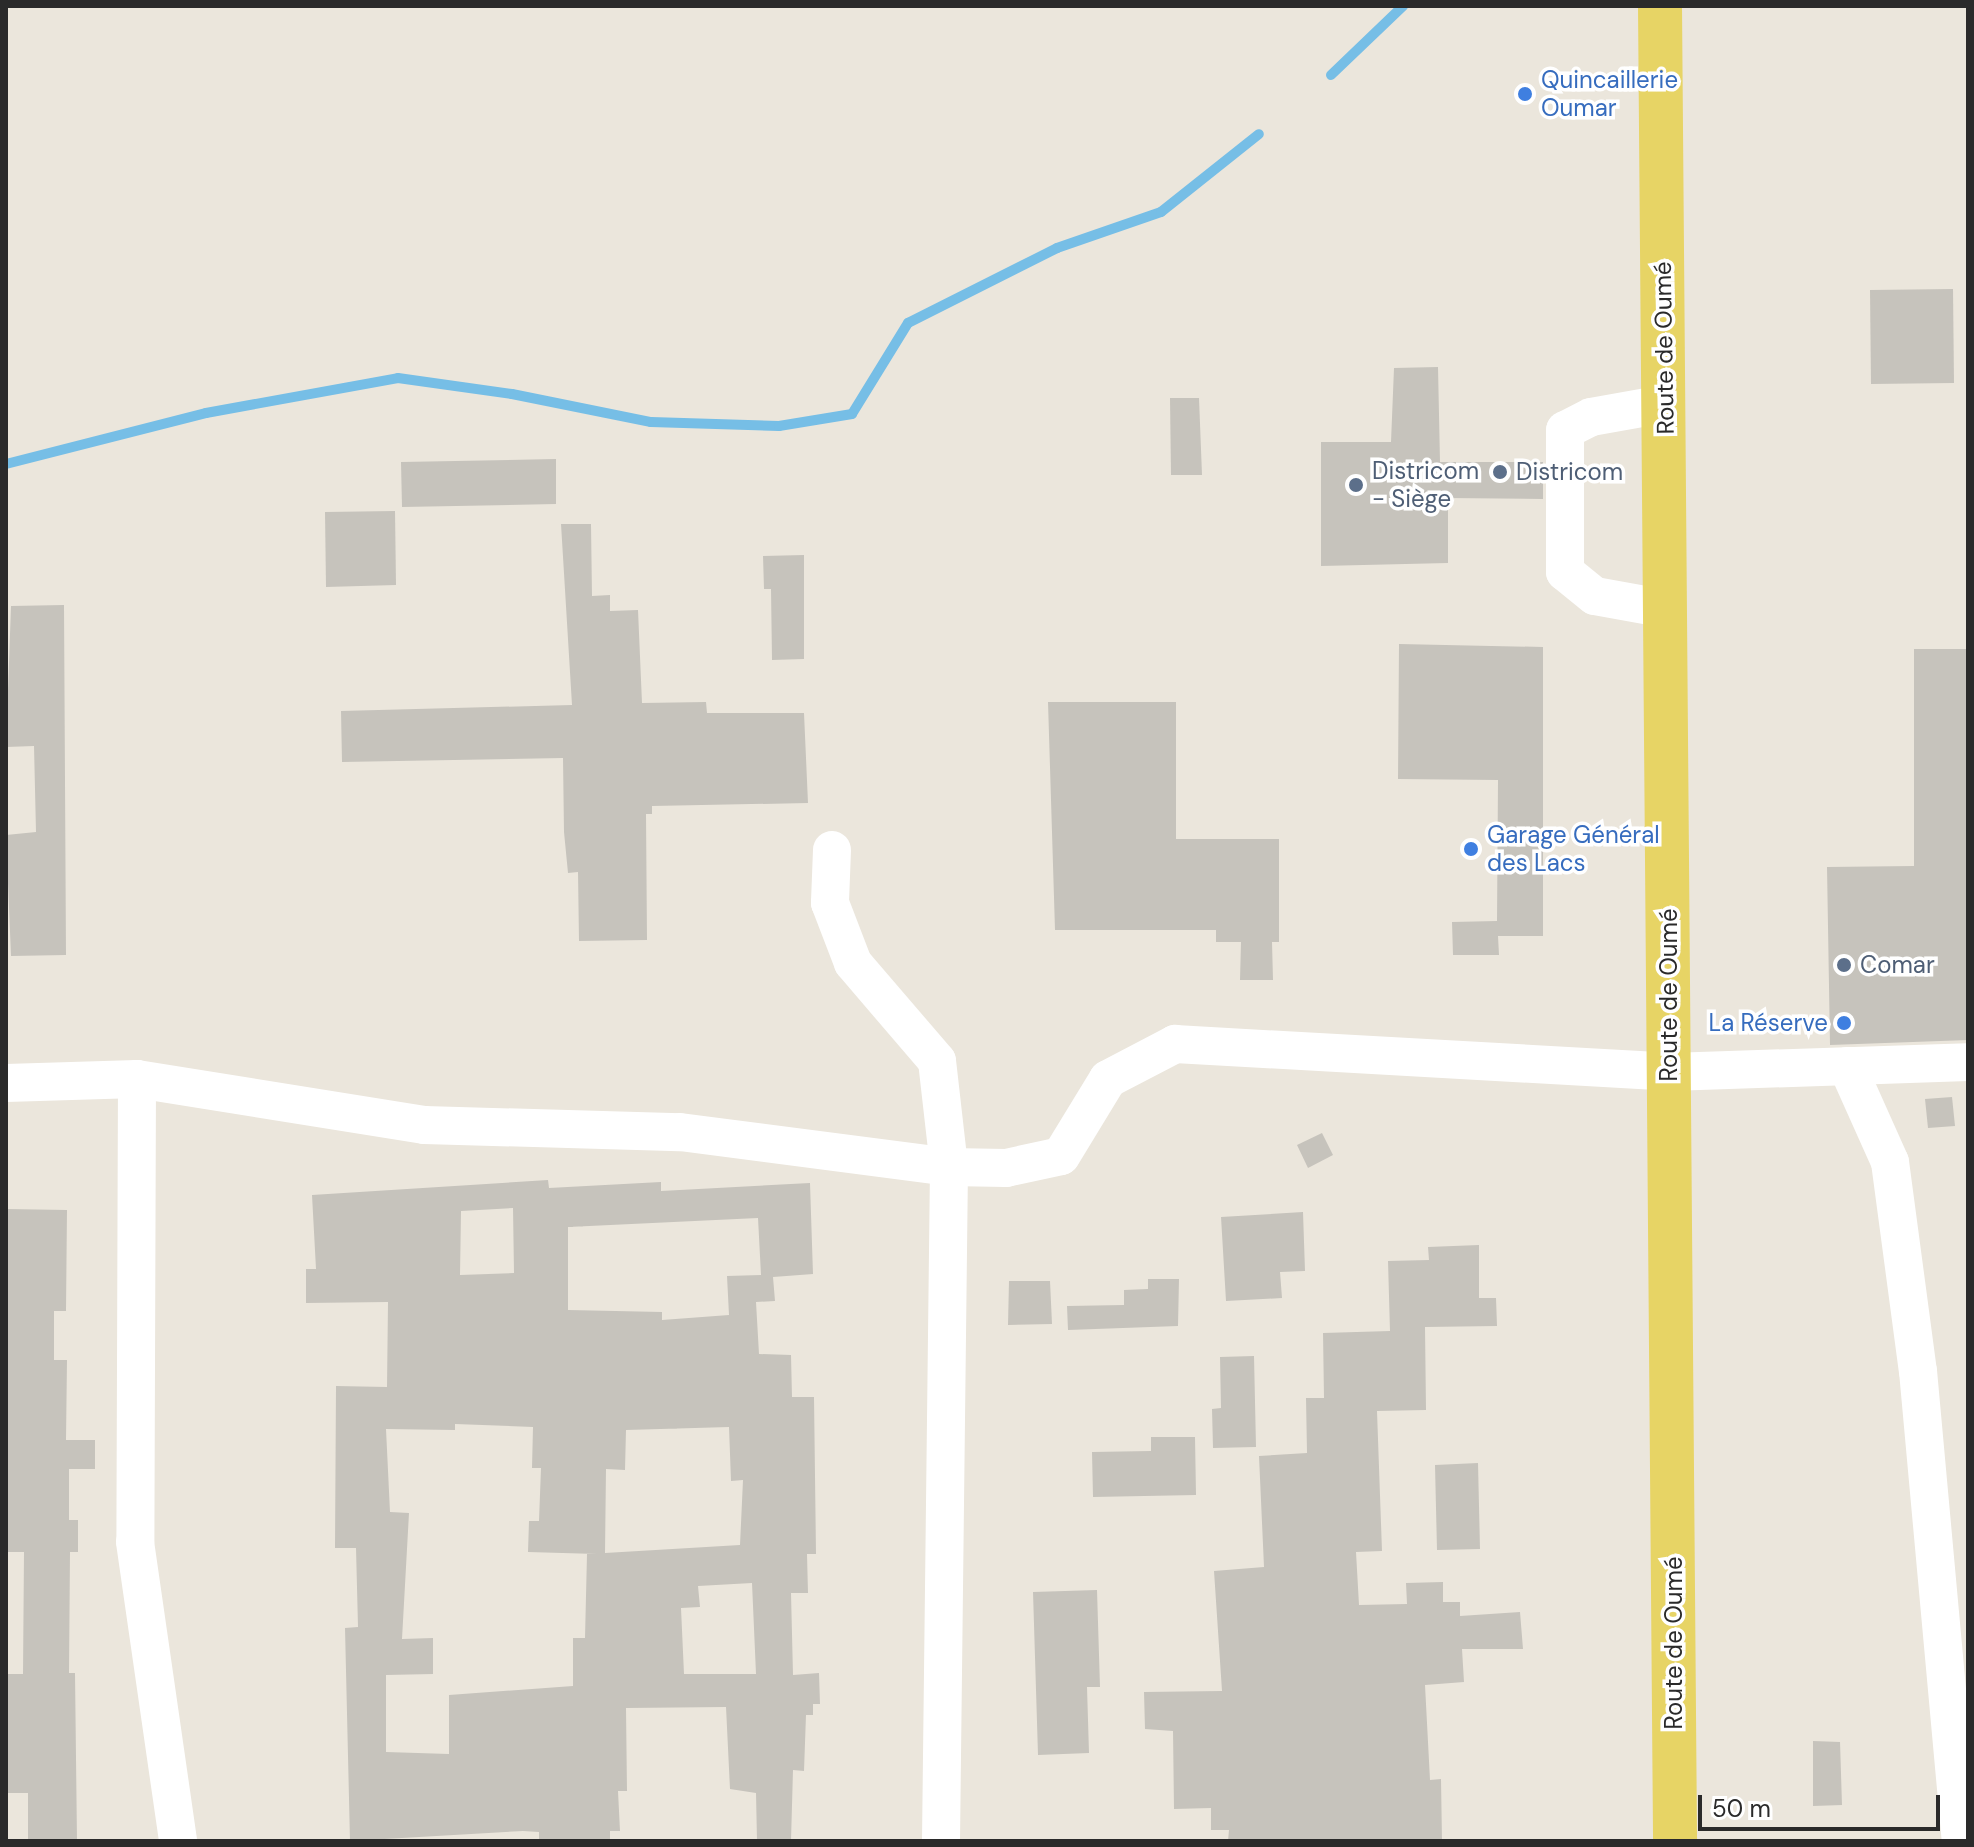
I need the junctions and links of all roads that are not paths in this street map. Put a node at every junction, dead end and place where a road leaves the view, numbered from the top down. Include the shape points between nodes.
1 (1660, 6) edge
2 (1664, 404) junction
3 (1667, 609) junction
4 (832, 850) dead end
5 (1968, 1062) edge
6 (1847, 1066) junction
7 (1670, 1072) junction
8 (137, 1079) junction
9 (6, 1083) edge
10 (949, 1167) junction
11 (178, 1841) edge
12 (941, 1841) edge
13 (1675, 1841) edge
14 (1961, 1841) edge

1 - 2 main road, Route de Oumé
2 - 3 main road, Route de Oumé
2 - 3 street via 1591,417 1565,430 1565,572 1595,596
3 - 7 main road, Route de Oumé
4 - 10 street via 830,903 853,963 937,1061
5 - 6 street
6 - 7 street
6 - 14 street via 1890,1162 1918,1371
7 - 10 street via 1175,1044 1108,1079 1061,1156 1006,1168
7 - 13 main road, Route de Oumé
8 - 9 street
8 - 10 street via 424,1125 680,1132
8 - 11 street via 135,1542
10 - 12 street

